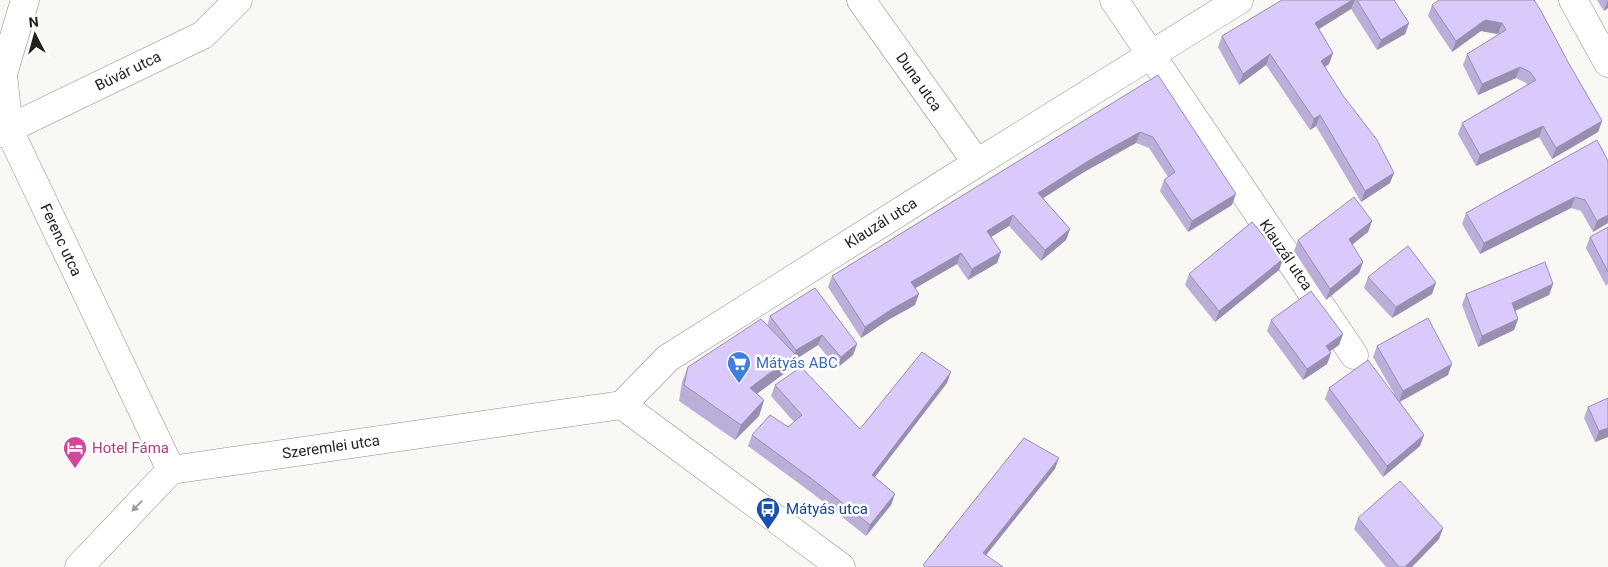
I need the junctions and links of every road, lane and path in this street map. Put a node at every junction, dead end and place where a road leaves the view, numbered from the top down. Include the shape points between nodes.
1 (25, 0) edge
2 (238, 0) edge
3 (861, 0) edge
4 (1114, 0) edge
5 (1239, 0) edge
6 (1573, 0) edge
7 (1151, 55) junction
8 (1608, 63) edge
9 (4, 132) edge
10 (977, 163) junction
11 (1354, 355) dead end
12 (622, 405) junction
13 (171, 470) junction
14 (79, 567) edge
15 (841, 567) edge

1 - 9 street, Ferenc utca via 3,74
2 - 9 street, Búvár utca via 203,35
3 - 10 street, Duna utca
4 - 7 street
5 - 7 street, Klauzál utca
6 - 8 street
7 - 10 street, Klauzál utca
7 - 11 street, Klauzál utca
9 - 13 street, Ferenc utca
10 - 12 street, Klauzál utca via 668,358
12 - 13 street, Szeremlei utca
12 - 15 street
13 -> 14 street

